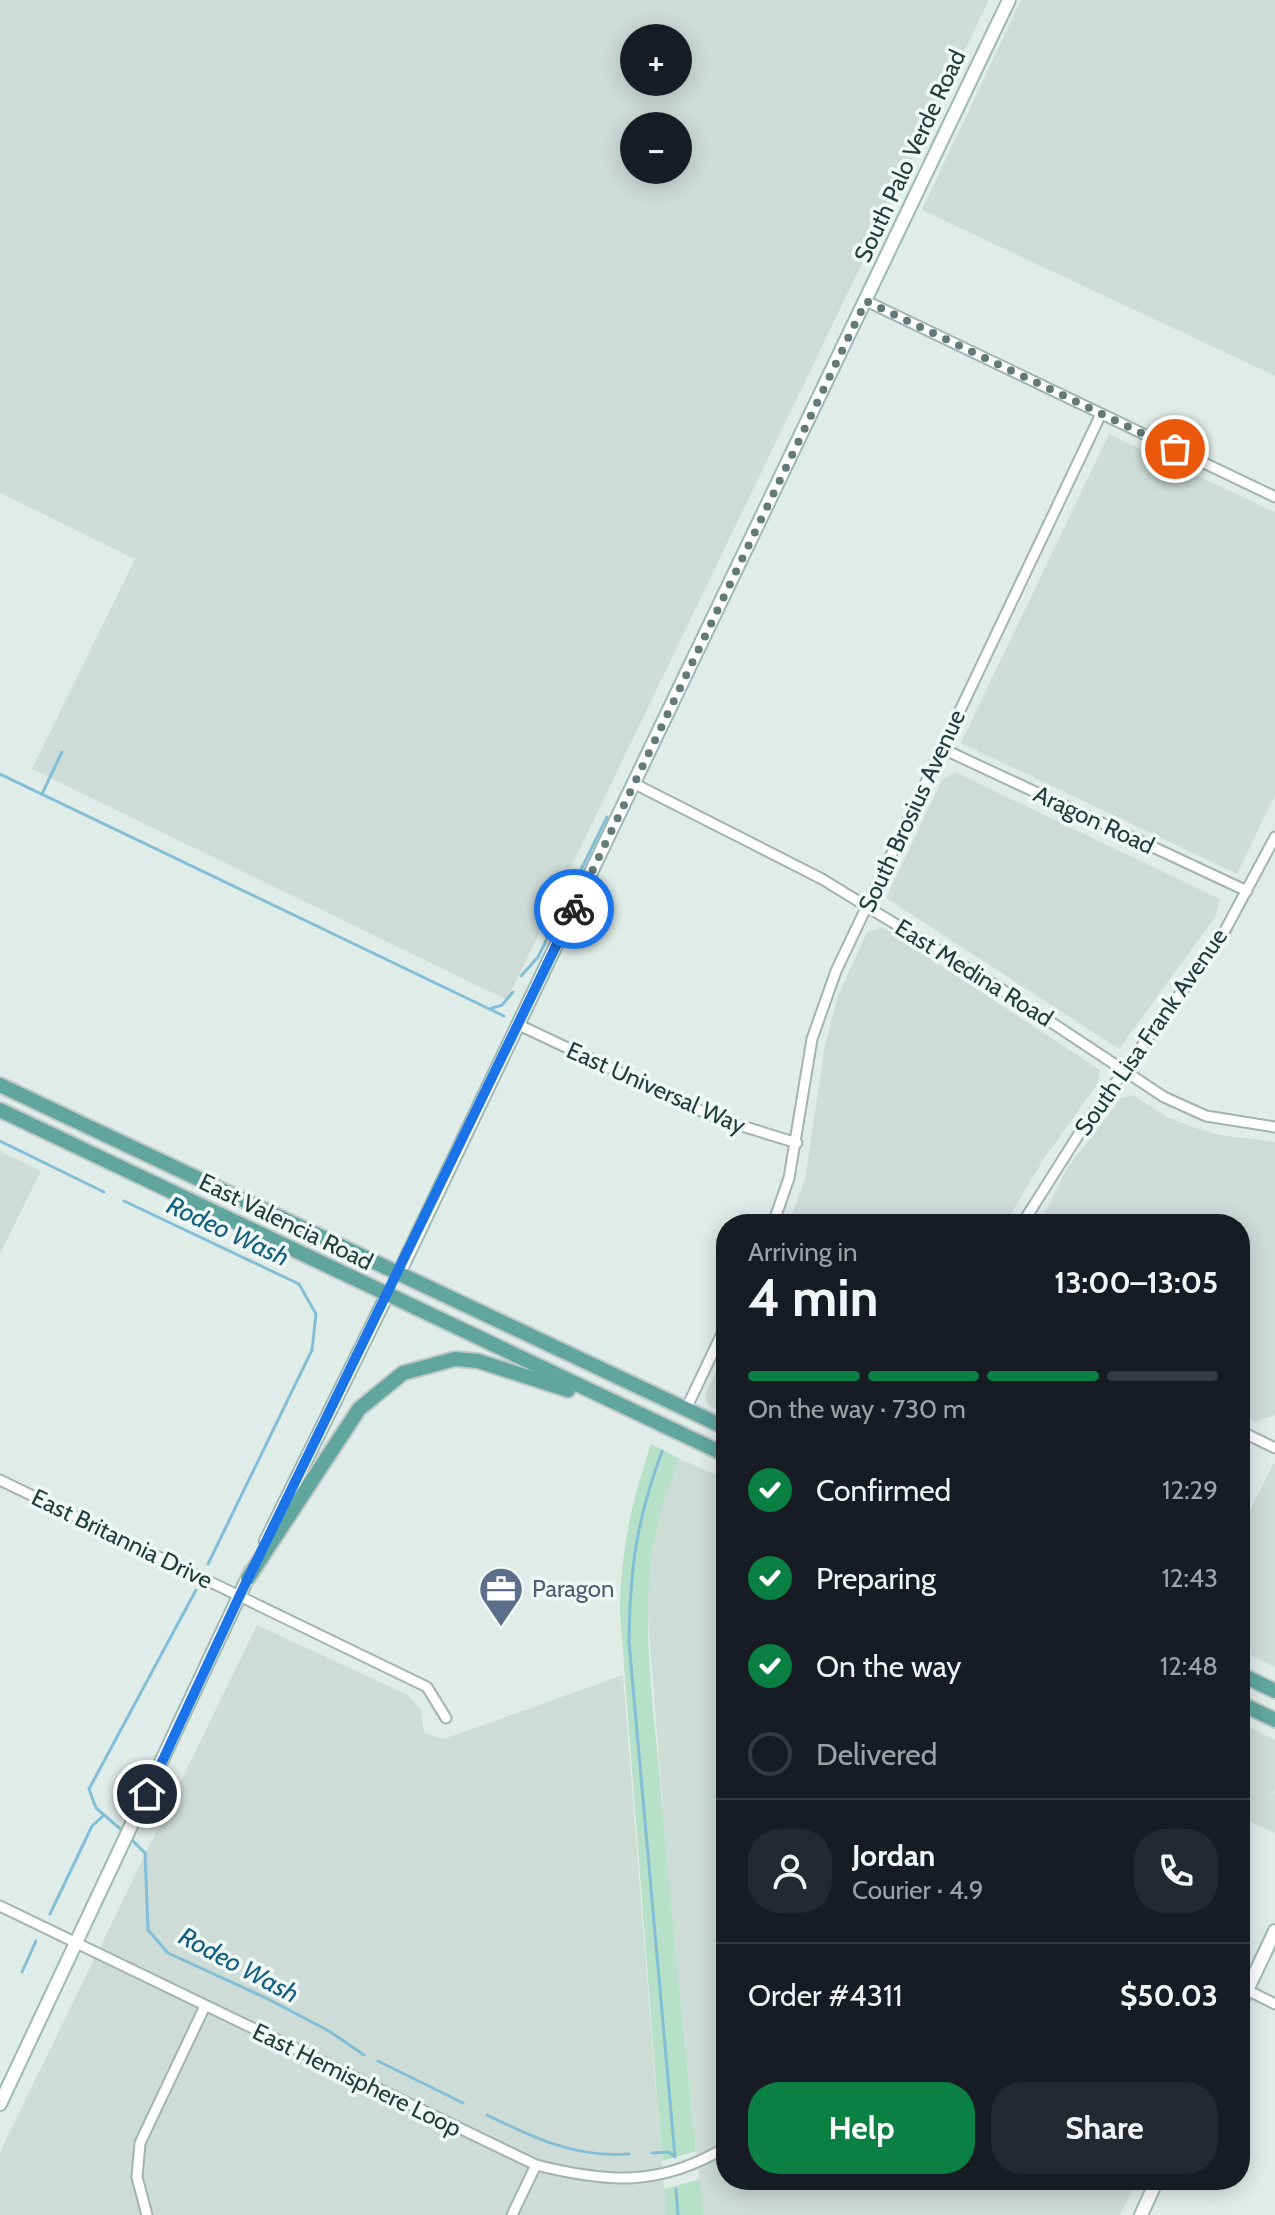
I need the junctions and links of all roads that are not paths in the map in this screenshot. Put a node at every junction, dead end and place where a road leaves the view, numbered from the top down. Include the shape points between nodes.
1 (1009, 0) edge
2 (866, 301) junction
3 (1101, 414) junction
4 (1275, 497) edge
5 (941, 748) junction
6 (633, 783) junction
7 (1275, 837) edge
8 (1247, 891) junction
9 (867, 906) junction
10 (519, 1025) junction
11 (1125, 1071) junction
12 (0, 1085) edge
13 (0, 1110) edge
14 (1275, 1127) edge
15 (797, 1143) junction
16 (776, 1214) edge
17 (1028, 1214) edge
18 (400, 1271) junction
19 (387, 1295) junction
20 (716, 1346) edge
21 (686, 1409) junction
22 (637, 1413) junction
23 (716, 1423) edge
24 (1250, 1436) edge
25 (1275, 1448) edge
26 (716, 1450) edge
27 (0, 1480) edge
28 (248, 1578) junction
29 (240, 1595) junction
30 (1250, 1679) edge
31 (1275, 1691) edge
32 (1250, 1708) edge
33 (446, 1718) dead end
34 (1275, 1720) edge
35 (0, 1906) edge
36 (1275, 1931) edge
37 (77, 1943) junction
38 (1250, 1984) edge
39 (1250, 1992) edge
40 (1275, 2004) edge
41 (205, 2006) junction
42 (0, 2104) edge
43 (716, 2153) edge
44 (536, 2165) junction
45 (1152, 2190) edge
46 (147, 2215) edge
47 (512, 2215) edge
48 (1141, 2215) edge

1 - 2 street, South Palo Verde Road
2 - 3 street
2 - 6 street, South Palo Verde Road
3 - 4 street
3 - 5 street, South Brosius Avenue
5 - 8 street, Aragon Road
5 - 9 street, South Brosius Avenue
6 - 9 street, East Medina Road
6 - 10 street, South Palo Verde Road
7 - 8 street, South Lisa Frank Avenue
8 - 11 street, South Lisa Frank Avenue via 1192,981
9 - 11 street, East Medina Road
9 - 15 street, South Brosius Avenue via 812,1039
10 - 15 street, East Universal Way via 716,1118
10 - 18 street, South Palo Verde Road
11 - 14 street, East Medina Road via 1206,1116
11 - 17 street, South Lisa Frank Avenue
12 - 18 main road, East Valencia Road
13 - 19 main road, East Valencia Road
15 - 16 street, South Brosius Avenue
18 - 19 main road, South Palo Verde Road
18 - 21 main road, East Valencia Road
19 - 22 main road, East Valencia Road
19 - 28 street, South Palo Verde Road
20 - 21 street
21 - 23 main road, East Valencia Road
22 - 26 main road, East Valencia Road
22 - 28 main road via 478,1361 455,1359 403,1373 359,1409
24 - 25 street
27 - 29 street, East Britannia Drive
28 - 29 street, South Palo Verde Road
29 - 33 street, East Britannia Drive via 427,1687
29 - 37 street, South Palo Verde Road
30 - 31 main road
32 - 34 main road
35 - 37 street, East Hemisphere Loop
36 - 38 street
37 - 41 street, East Hemisphere Loop
37 - 42 street, South Palo Verde Road
39 - 40 street
41 - 44 street, East Hemisphere Loop
41 - 46 street via 140,2143 137,2177
43 - 44 street, East Hemisphere Loop via 694,2166 646,2177 591,2179
44 - 47 street
45 - 48 street

